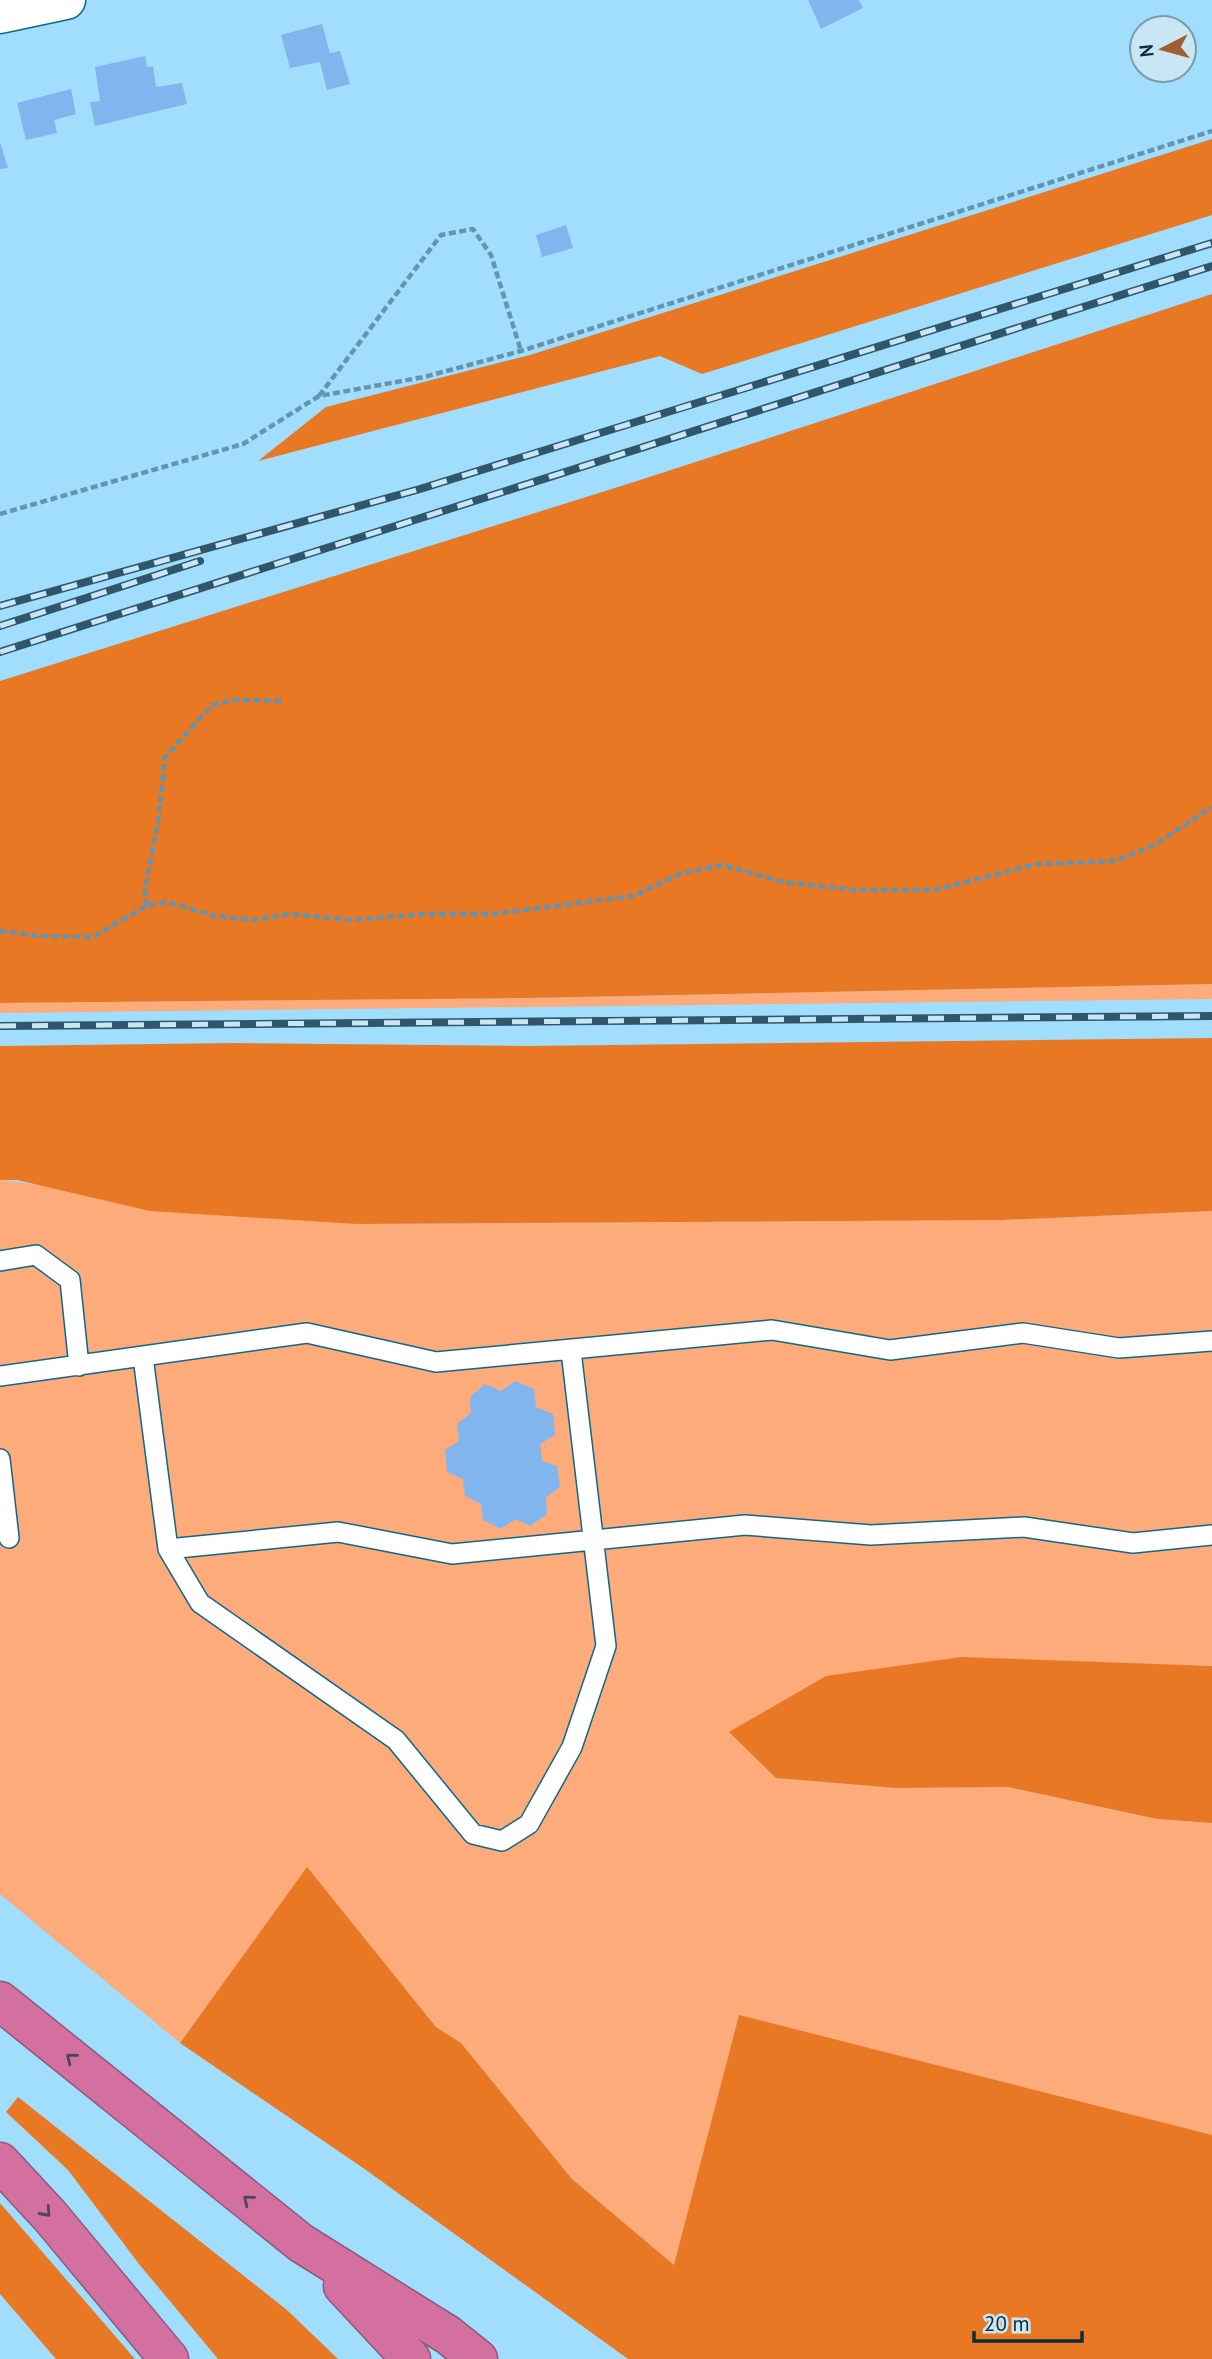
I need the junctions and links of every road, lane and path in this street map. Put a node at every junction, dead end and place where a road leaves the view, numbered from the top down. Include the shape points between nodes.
1 (66, 0) edge
2 (0, 14) edge
3 (1212, 131) edge
4 (521, 351) junction
5 (319, 396) junction
6 (0, 514) edge
7 (283, 701) dead end
8 (1212, 807) edge
9 (146, 906) junction
10 (0, 931) edge
11 (0, 1261) edge
12 (1212, 1341) edge
13 (571, 1351) junction
14 (143, 1357) junction
15 (79, 1366) junction
16 (0, 1376) edge
17 (0, 1459) edge
18 (1212, 1535) edge
19 (9, 1538) dead end
20 (594, 1539) junction
21 (168, 1549) junction
22 (0, 2001) edge
23 (0, 2162) edge
24 (301, 2243) junction
25 (169, 2359) edge
26 (411, 2359) edge
27 (478, 2359) edge

1 - 2 street
3 - 4 path
4 - 5 path via 424,377
4 - 5 path via 491,255 473,229 441,235
5 - 6 path via 243,444
7 - 9 path via 212,705 165,757
8 - 9 path via 1154,845 1115,861 1037,864 934,890 855,890 783,882 722,865 682,873 633,896 492,914 352,920 290,914 265,920 214,916 167,902
9 - 10 path via 93,937
11 - 15 lane via 36,1255 69,1280
12 - 13 lane via 1119,1348 1023,1333 890,1350 772,1330
13 - 14 lane via 436,1362 307,1333
13 - 20 lane
14 - 15 lane
14 - 21 lane
15 - 16 lane
17 - 19 lane
18 - 20 lane via 1133,1543 1024,1527 872,1535 745,1525
20 - 21 lane via 452,1554 338,1532
20 - 21 lane via 606,1646 572,1747 529,1824 502,1841 473,1834 396,1740 200,1603
24 -> 22 highway
23 -> 25 highway
24 - 26 highway
24 - 27 highway via 448,2335

